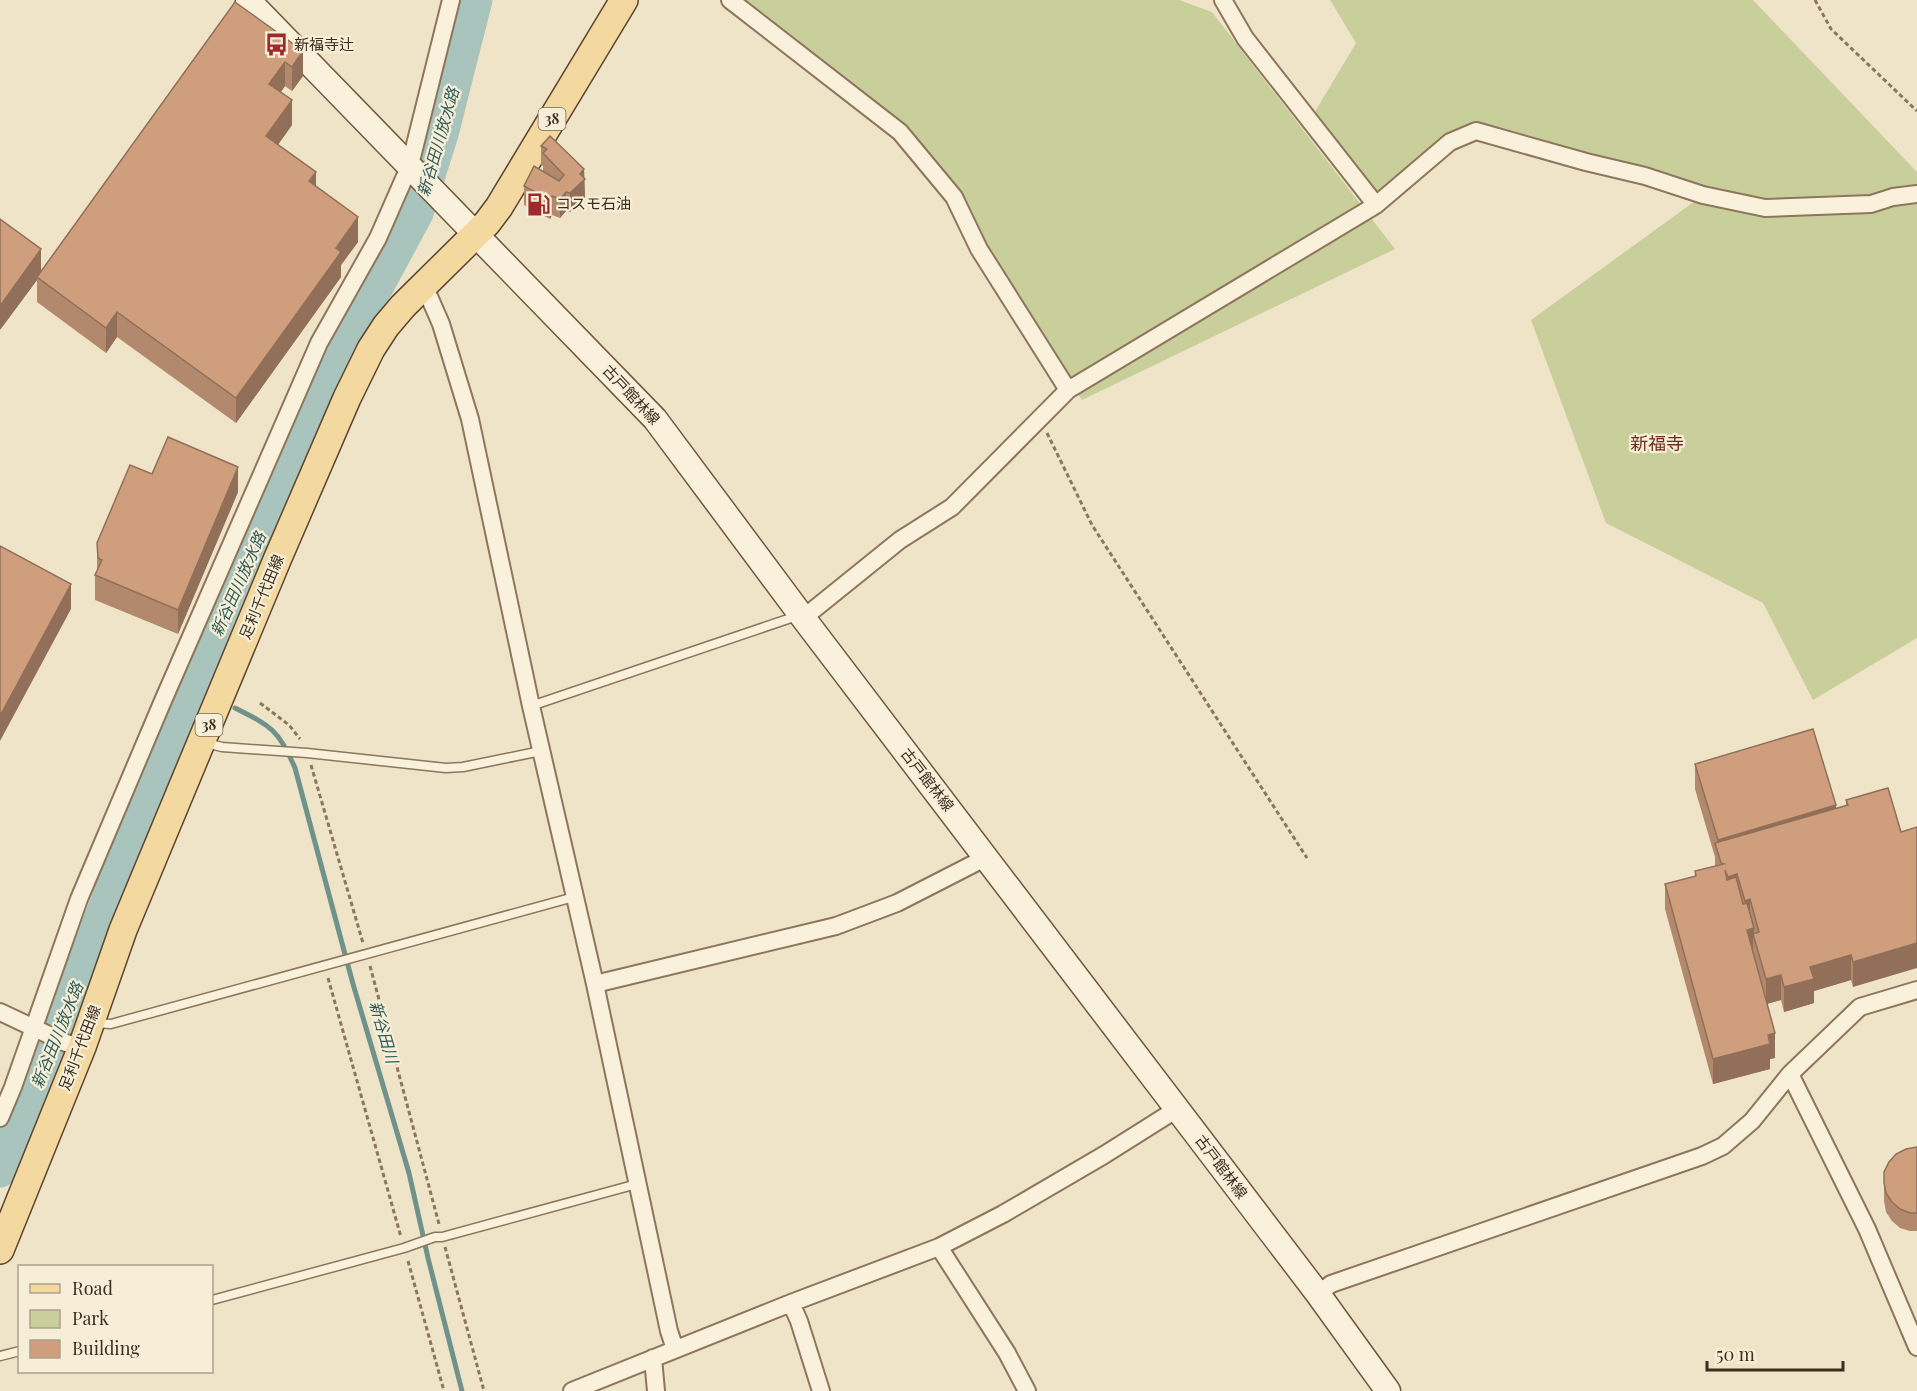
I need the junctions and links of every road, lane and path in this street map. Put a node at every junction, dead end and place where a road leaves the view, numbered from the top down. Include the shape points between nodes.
1 (248, 0) edge
2 (451, 0) edge
3 (624, 0) edge
4 (730, 0) edge
5 (1223, 0) edge
6 (1815, 0) edge
7 (1917, 111) edge
8 (412, 167) junction
9 (1917, 194) edge
10 (1376, 205) junction
11 (476, 234) junction
12 (424, 285) junction
13 (1068, 390) junction
14 (1040, 418) junction
15 (801, 615) junction
16 (260, 703) dead end
17 (531, 706) junction
18 (202, 742) junction
19 (541, 751) junction
20 (304, 753) junction
21 (987, 857) junction
22 (1307, 858) dead end
23 (574, 897) junction
24 (362, 955) junction
25 (325, 965) junction
26 (594, 984) junction
27 (1917, 990) edge
28 (0, 1012) edge
29 (36, 1030) junction
30 (79, 1037) junction
31 (1790, 1074) junction
32 (1177, 1109) junction
33 (0, 1118) edge
34 (638, 1184) junction
35 (439, 1237) junction
36 (408, 1246) junction
37 (939, 1247) junction
38 (0, 1251) edge
39 (1318, 1294) junction
40 (213, 1300) edge
41 (791, 1303) junction
42 (1917, 1347) edge
43 (675, 1349) junction
44 (18, 1352) edge
45 (0, 1356) edge
46 (653, 1358) junction
47 (444, 1391) edge
48 (484, 1391) edge
49 (572, 1391) edge
50 (656, 1391) edge
51 (821, 1391) edge
52 (1027, 1391) edge
53 (1388, 1391) edge

1 - 8 main road
2 - 8 street
3 - 11 main road, 足利千代田線 / 38 via 499,207
4 - 13 street via 900,132 954,197 979,249
5 - 10 street via 1245,38
6 - 7 path via 1831,30
8 - 11 main road, 古戸館林線
8 - 29 street via 319,344 186,648 79,899
9 - 10 street via 1871,204 1765,208 1703,195 1476,131 1450,142
10 - 13 street
11 - 12 main road, 足利千代田線 / 38
11 - 15 main road, 古戸館林線 via 655,419
12 - 17 street via 441,324 470,419
12 - 18 main road, 足利千代田線 / 38 via 386,326 347,398
13 - 14 street
14 - 15 street via 952,507 900,540 812,611
14 - 22 path via 1092,525
15 - 17 lane
15 - 21 main road, 古戸館林線
16 - 20 path via 289,725 299,737
17 - 19 street
18 - 20 lane
18 - 30 main road, 足利千代田線 / 38
19 - 20 lane via 446,768
19 - 23 street
20 - 24 path
21 - 26 street via 897,903 836,926
21 - 32 main road, 古戸館林線
23 - 24 lane
23 - 26 street
24 - 25 lane
24 - 35 path
25 - 30 lane via 111,1023
25 - 36 path
26 - 34 street
27 - 31 street via 1860,1007
28 - 29 street
29 - 30 street
29 - 33 street
30 - 38 main road, 足利千代田線 / 38
31 - 39 street via 1752,1121 1723,1146 1702,1156 1332,1284
31 - 42 street via 1867,1229
32 - 37 street via 1004,1214
32 - 39 main road, 古戸館林線
34 - 35 lane
34 - 43 street
35 - 36 lane
35 - 48 path
36 - 40 lane
36 - 47 path
37 - 41 street
37 - 52 street
39 - 53 main road, 古戸館林線
41 - 43 street
41 - 51 street
43 - 46 street
44 - 45 lane
46 - 49 street
46 - 50 street

